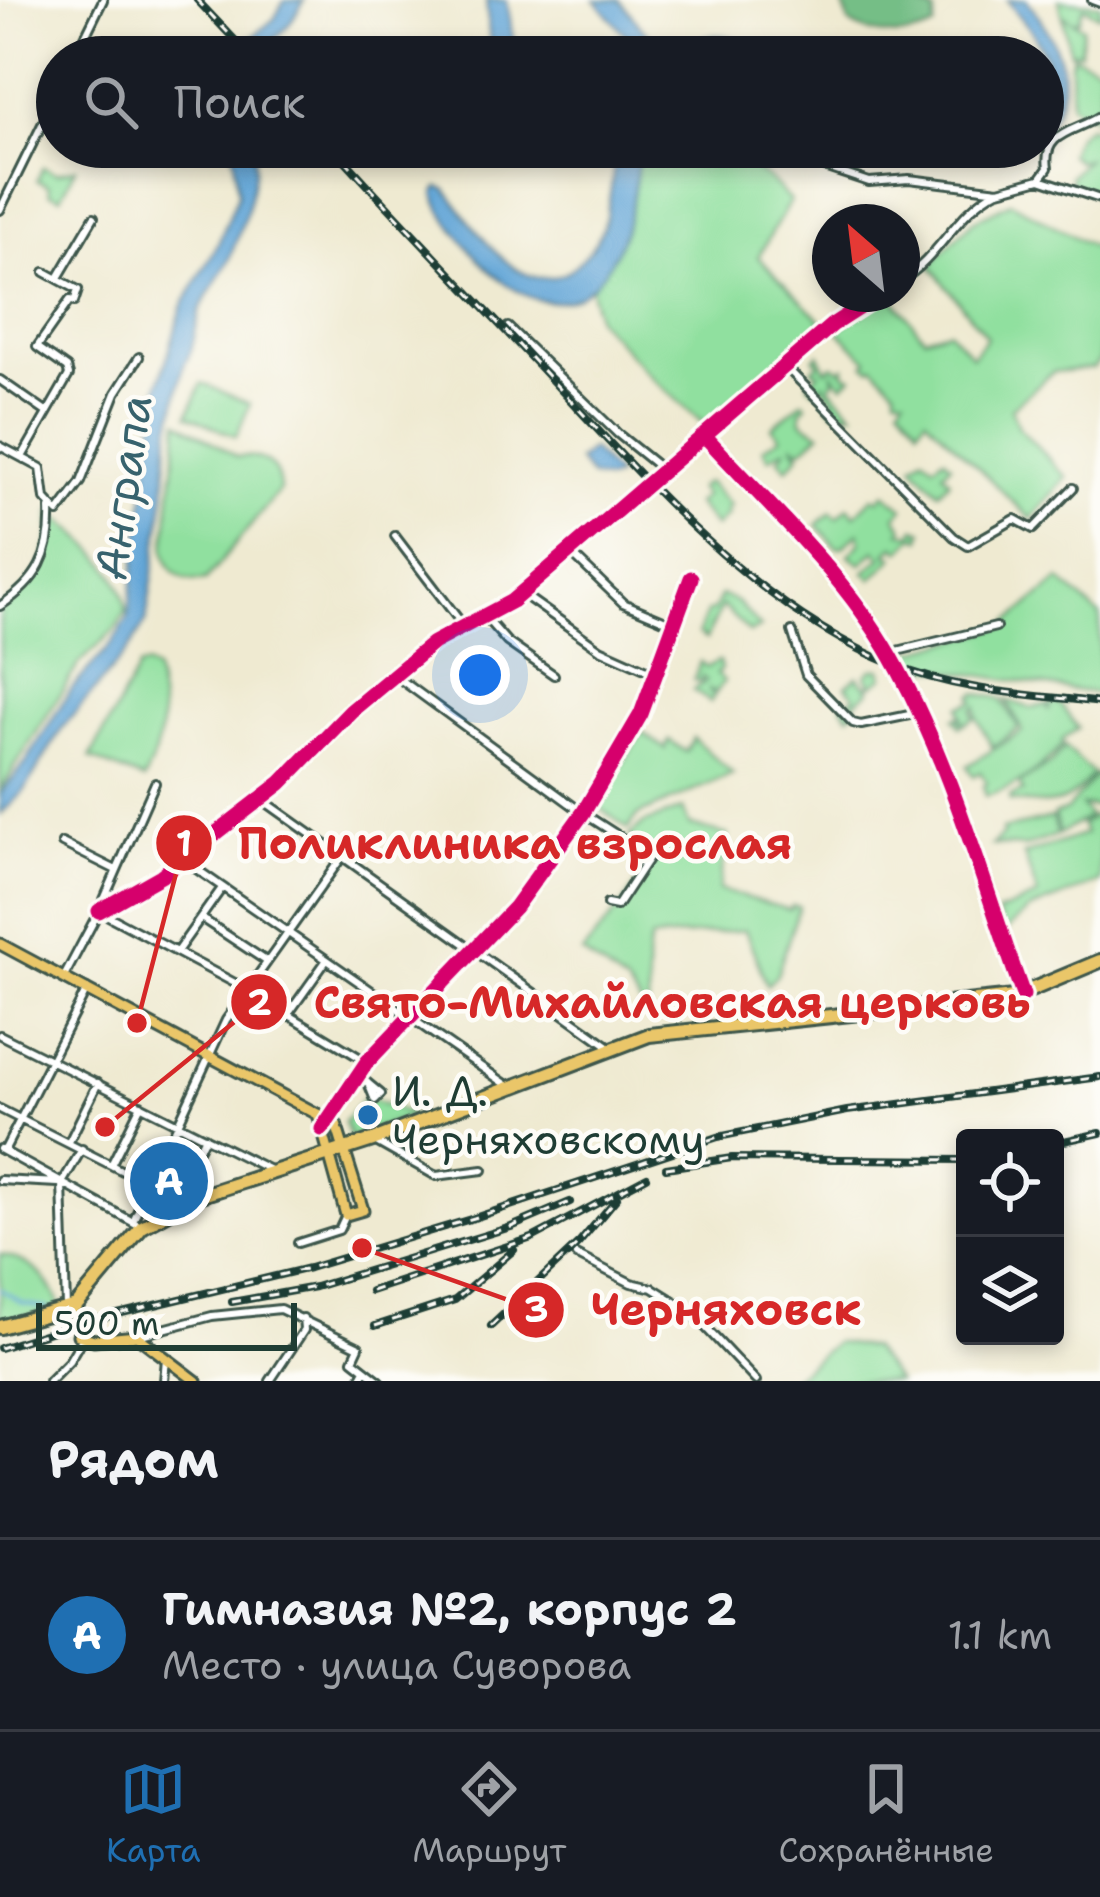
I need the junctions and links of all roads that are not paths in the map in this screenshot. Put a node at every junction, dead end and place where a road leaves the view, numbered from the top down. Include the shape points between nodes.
1 (103, 0) edge
2 (85, 36) edge
3 (1100, 116) edge
4 (1064, 135) edge
5 (36, 137) edge
6 (830, 168) edge
7 (1048, 168) edge
8 (1040, 178) junction
9 (999, 190) junction
10 (1100, 199) edge
11 (0, 210) edge
12 (94, 217) dead end
13 (920, 269) edge
14 (45, 272) dead end
15 (58, 278) junction
16 (852, 312) edge
17 (508, 326) dead end
18 (139, 357) dead end
19 (785, 366) junction
20 (0, 380) edge
21 (46, 412) junction
22 (705, 436) junction
23 (0, 446) edge
24 (22, 457) junction
25 (662, 474) junction
26 (1073, 488) dead end
27 (52, 510) junction
28 (395, 536) dead end
29 (570, 552) junction
30 (691, 578) dead end
31 (521, 593) junction
32 (0, 606) edge
33 (485, 617) junction
34 (673, 625) junction
35 (996, 627) dead end
36 (465, 628) junction
37 (792, 631) dead end
38 (888, 653) junction
39 (392, 674) junction
40 (656, 674) junction
41 (554, 675) dead end
42 (919, 712) junction
43 (155, 783) dead end
44 (260, 798) junction
45 (583, 813) junction
46 (62, 843) dead end
47 (342, 857) junction
48 (182, 860) junction
49 (116, 870) junction
50 (222, 888) junction
51 (607, 904) dead end
52 (99, 910) junction
53 (200, 918) junction
54 (287, 934) junction
55 (0, 944) edge
56 (178, 950) junction
57 (473, 951) junction
58 (266, 961) junction
59 (326, 961) junction
60 (1100, 961) edge
61 (64, 976) junction
62 (246, 988) junction
63 (87, 989) junction
64 (1023, 995) junction
65 (289, 1013) junction
66 (408, 1017) junction
67 (0, 1035) edge
68 (613, 1048) junction
69 (208, 1053) junction
70 (50, 1060) junction
71 (367, 1062) junction
72 (246, 1074) junction
73 (358, 1075) junction
74 (368, 1083) dead end
75 (98, 1084) junction
76 (240, 1087) dead end
77 (511, 1088) junction
78 (141, 1105) junction
79 (0, 1109) edge
80 (20, 1120) junction
81 (322, 1121) junction
82 (180, 1126) junction
83 (205, 1137) junction
84 (373, 1140) junction
85 (69, 1142) junction
86 (82, 1149) junction
87 (2, 1150) edge
88 (345, 1150) junction
89 (328, 1155) junction
90 (111, 1165) junction
91 (483, 1170) dead end
92 (274, 1172) junction
93 (0, 1180) edge
94 (62, 1183) junction
95 (151, 1184) junction
96 (179, 1199) junction
97 (346, 1215) junction
98 (138, 1224) junction
99 (298, 1244) dead end
100 (576, 1255) dead end
101 (68, 1313) junction
102 (303, 1318) junction
103 (0, 1328) edge
104 (137, 1336) junction
105 (80, 1337) joint
106 (166, 1358) junction
107 (365, 1370) junction
108 (49, 1381) edge
109 (164, 1381) edge
110 (196, 1381) edge
111 (270, 1381) edge
112 (358, 1381) edge
113 (380, 1381) edge
114 (756, 1381) edge

1 - 2 street
3 - 4 street
5 - 11 street
6 - 9 street via 869,182 909,178
7 - 8 street
8 - 9 street
8 - 10 street
9 - 13 street via 952,226
12 - 15 street
14 - 15 street
15 - 21 street via 77,294 37,347 69,371
16 - 19 street
17 - 25 street
18 - 27 street via 81,482 61,510
19 - 22 street
19 - 26 street via 968,546 1015,519 1033,529
20 - 21 street
21 - 24 street
22 - 25 street
22 - 38 street via 827,568
23 - 24 street
24 - 27 street via 41,468
25 - 29 street, bridge
27 - 32 street via 44,560 28,586
28 - 36 street
29 - 31 street
29 - 34 street via 622,603
30 - 34 street
31 - 33 street
31 - 40 street via 600,649
33 - 36 street
33 - 41 street
34 - 40 street
35 - 38 street
36 - 39 street
37 - 42 street via 806,675 853,723
38 - 42 street
39 - 44 street
39 - 45 street
40 - 45 street
42 - 64 street
43 - 49 street
44 - 47 street
44 - 48 street
45 - 51 street via 650,856 617,907
45 - 57 street
46 - 49 street
47 - 54 street
47 - 57 street
48 - 50 street
48 - 52 street
49 - 52 street
50 - 53 street
50 - 54 street
52 - 56 street
52 - 61 street
53 - 56 street
53 - 58 street
54 - 58 street
54 - 59 street
55 - 61 main road
56 - 62 street
57 - 66 street
57 - 68 street
58 - 62 street
59 - 65 street
59 - 66 street
60 - 64 highway
61 - 63 main road
62 - 65 street
62 - 69 street
63 - 69 main road
63 - 70 street
64 - 68 highway via 661,1033
65 - 71 street
66 - 71 street
66 - 77 street
67 - 70 street
68 - 77 highway
69 - 72 main road
69 - 82 street
70 - 75 street
70 - 80 street
71 - 73 street
72 - 76 street
72 - 81 main road
73 - 74 street
73 - 81 street
75 - 78 street
75 - 85 street
77 - 84 highway
78 - 82 street
78 - 90 street
79 - 80 street
80 - 85 street
80 - 87 street
81 - 88 main road via 339,1128
81 - 89 main road
82 - 83 street
82 - 95 street
83 - 92 street
83 - 96 street
84 - 88 highway
84 - 91 street via 436,1176
85 - 86 street
86 - 90 street
86 - 94 street
87 - 94 street
88 - 89 highway
88 - 97 main road via 363,1210
89 - 92 highway
89 - 97 main road
90 - 95 street
92 - 96 highway
93 - 94 street
94 - 98 street
94 - 101 street
95 - 96 street
95 - 98 street
96 - 98 highway
97 - 99 street via 339,1231
98 - 101 highway
100 - 114 street via 690,1311
101 - 103 highway
102 - 104 street via 250,1311
102 - 107 street via 359,1347 353,1360
102 - 111 street via 304,1330
104 - 105 main road
104 - 106 main road
105 - 108 street
106 - 109 street
106 - 110 main road
107 - 112 street
107 - 113 street

